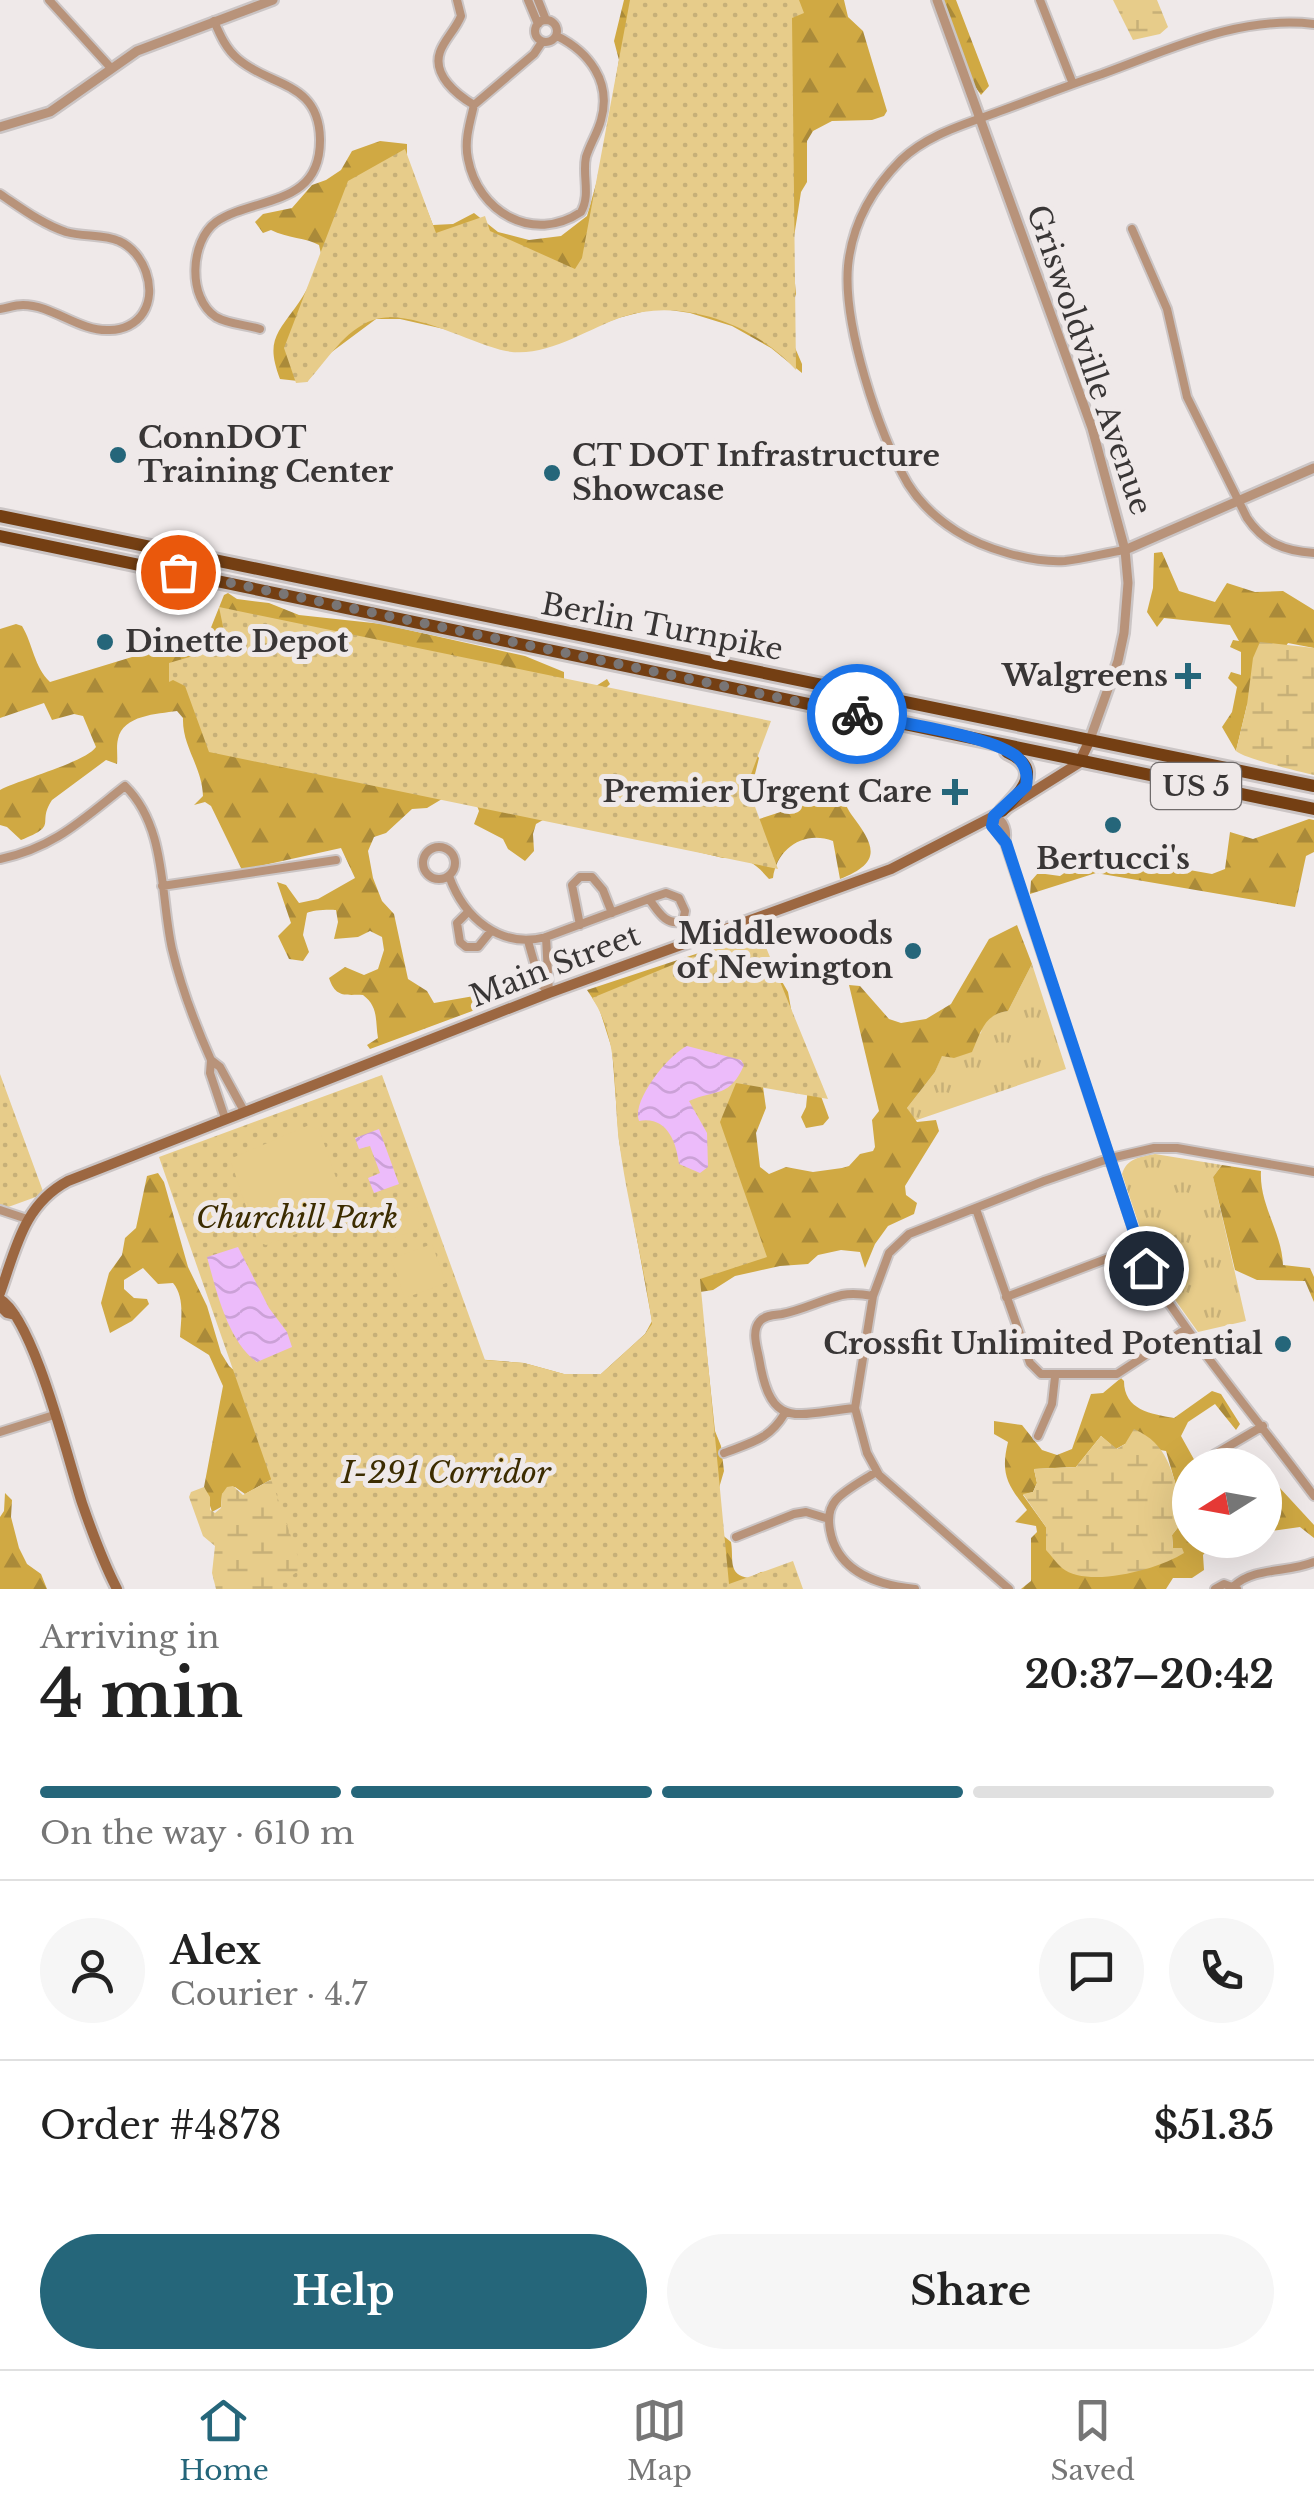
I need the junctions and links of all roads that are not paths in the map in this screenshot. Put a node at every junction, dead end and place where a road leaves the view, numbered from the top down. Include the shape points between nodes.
1 (49, 0) edge
2 (274, 0) edge
3 (457, 0) edge
4 (528, 0) edge
5 (538, 0) edge
6 (937, 0) edge
7 (1040, 0) edge
8 (214, 21) junction
9 (542, 22) junction
10 (1314, 24) edge
11 (556, 36) junction
12 (542, 42) junction
13 (111, 68) junction
14 (1073, 84) junction
15 (474, 104) junction
16 (979, 119) junction
17 (0, 127) edge
18 (0, 194) edge
19 (1132, 229) dead end
20 (0, 310) edge
21 (260, 329) dead end
22 (1314, 468) edge
23 (1238, 500) junction
24 (0, 516) edge
25 (59, 528) junction
26 (0, 536) edge
27 (54, 548) junction
28 (1124, 550) junction
29 (1314, 553) edge
30 (363, 593) junction
31 (360, 610) junction
32 (743, 669) junction
33 (759, 692) junction
34 (986, 742) junction
35 (1089, 742) junction
36 (1079, 762) junction
37 (1314, 786) edge
38 (1314, 809) edge
39 (998, 813) junction
40 (0, 859) edge
41 (336, 860) dead end
42 (449, 876) junction
43 (162, 886) junction
44 (649, 898) junction
45 (468, 912) junction
46 (612, 913) junction
47 (580, 925) junction
48 (491, 931) junction
49 (546, 937) junction
50 (528, 941) junction
51 (549, 994) junction
52 (210, 1060) junction
53 (244, 1112) junction
54 (225, 1118) junction
55 (1111, 1158) junction
56 (1314, 1172) edge
57 (976, 1209) junction
58 (0, 1210) edge
59 (27, 1219) junction
60 (1114, 1256) dead end
61 (3, 1269) edge
62 (0, 1296) edge
63 (873, 1296) junction
64 (1006, 1297) junction
65 (0, 1306) edge
66 (14, 1315) junction
67 (1186, 1329) junction
68 (1054, 1376) junction
69 (855, 1408) junction
70 (785, 1412) junction
71 (54, 1415) junction
72 (1263, 1426) junction
73 (0, 1432) edge
74 (1038, 1436) dead end
75 (1226, 1448) edge
76 (724, 1453) dead end
77 (876, 1472) junction
78 (1314, 1496) edge
79 (829, 1519) junction
80 (736, 1537) dead end
81 (1314, 1562) edge
82 (1235, 1588) edge
83 (117, 1589) edge
84 (914, 1589) edge
85 (1009, 1589) edge
86 (1215, 1589) edge

1 - 13 street
2 - 8 street
3 - 15 street via 461,16 441,48 440,67 454,92
4 - 9 street
5 - 9 street
6 - 16 street, Griswoldville Avenue
7 - 14 street
8 - 13 street
8 - 21 street via 236,58 305,98 320,137 306,180 275,202 218,220 198,248 195,266 206,306 217,317
9 - 11 street via 556,25
9 - 12 street via 535,32
10 - 14 street via 1247,24
11 - 12 street
11 - 15 street via 578,47 603,89 581,212 541,226 494,208 467,158
12 - 15 street
13 - 17 street via 50,112
14 - 16 street
16 - 28 street, Griswoldville Avenue via 1092,428
16 - 28 street via 904,157 864,209 848,264 848,290 872,400 909,485 958,533 1051,560
18 - 20 street via 68,232 118,240 136,254 149,294 133,324 113,330 90,329 25,305
19 - 23 street via 1167,309 1188,397
22 - 23 street
23 - 28 street
23 - 29 street via 1267,540
24 - 25 highway, Berlin Turnpike / US 5
25 - 27 highway
25 - 30 highway, Berlin Turnpike / US 5
26 - 27 highway, Berlin Turnpike / US 5
27 - 31 highway, Berlin Turnpike / US 5
28 - 35 street, Griswoldville Avenue via 1124,633
30 - 31 highway
30 - 32 highway, Berlin Turnpike / US 5
31 - 33 highway, Berlin Turnpike / US 5
32 - 33 highway
32 - 35 highway, Berlin Turnpike / US 5
33 - 34 highway, Berlin Turnpike / US 5
34 - 36 highway, Berlin Turnpike / US 5
34 - 39 highway via 1014,756 1026,772 1026,786
35 - 36 main road
35 - 37 highway, Berlin Turnpike / US 5
36 - 38 highway, Berlin Turnpike / US 5
36 - 39 main road, Main Street
39 - 51 main road, Main Street via 891,869
39 - 55 street
40 - 43 street via 57,840 125,786 142,804
41 - 43 street
42 - 42 street via 451,852 427,852 423,867 429,876
42 - 45 street
43 - 52 street via 177,970
44 - 44 street via 666,920 683,921 679,898
44 - 46 street
45 - 48 street
45 - 48 street via 458,924 466,947 478,947
46 - 47 street
46 - 47 street via 604,890 592,877 580,876 572,885
47 - 49 street
48 - 50 street
49 - 50 street
49 - 51 street
50 - 51 street
51 - 53 main road, Main Street
52 - 53 street
52 - 54 street
53 - 54 main road, Main Street
54 - 59 main road, Main Street via 68,1181
55 - 56 street via 1177,1148
55 - 57 street
55 - 67 street via 1146,1268
57 - 63 street via 909,1234 889,1253
57 - 64 street
58 - 59 street
59 - 61 main road, Main Street
60 - 64 street
61 - 62 main road, Main Street
62 - 66 main road
63 - 69 street
63 - 70 street via 840,1295 759,1322 764,1390
64 - 68 street via 1030,1362
65 - 66 main road
66 - 71 main road
67 - 68 street via 1117,1374
67 - 72 street
68 - 74 street via 1052,1404
69 - 70 street
69 - 77 street
70 - 76 street via 774,1431
71 - 73 street
71 - 83 main road
72 - 75 street
72 - 78 street
77 - 79 street via 837,1499
77 - 85 street
79 - 80 street via 806,1512
79 - 84 street via 845,1564 890,1586
81 - 82 street via 1243,1578
82 - 86 street

